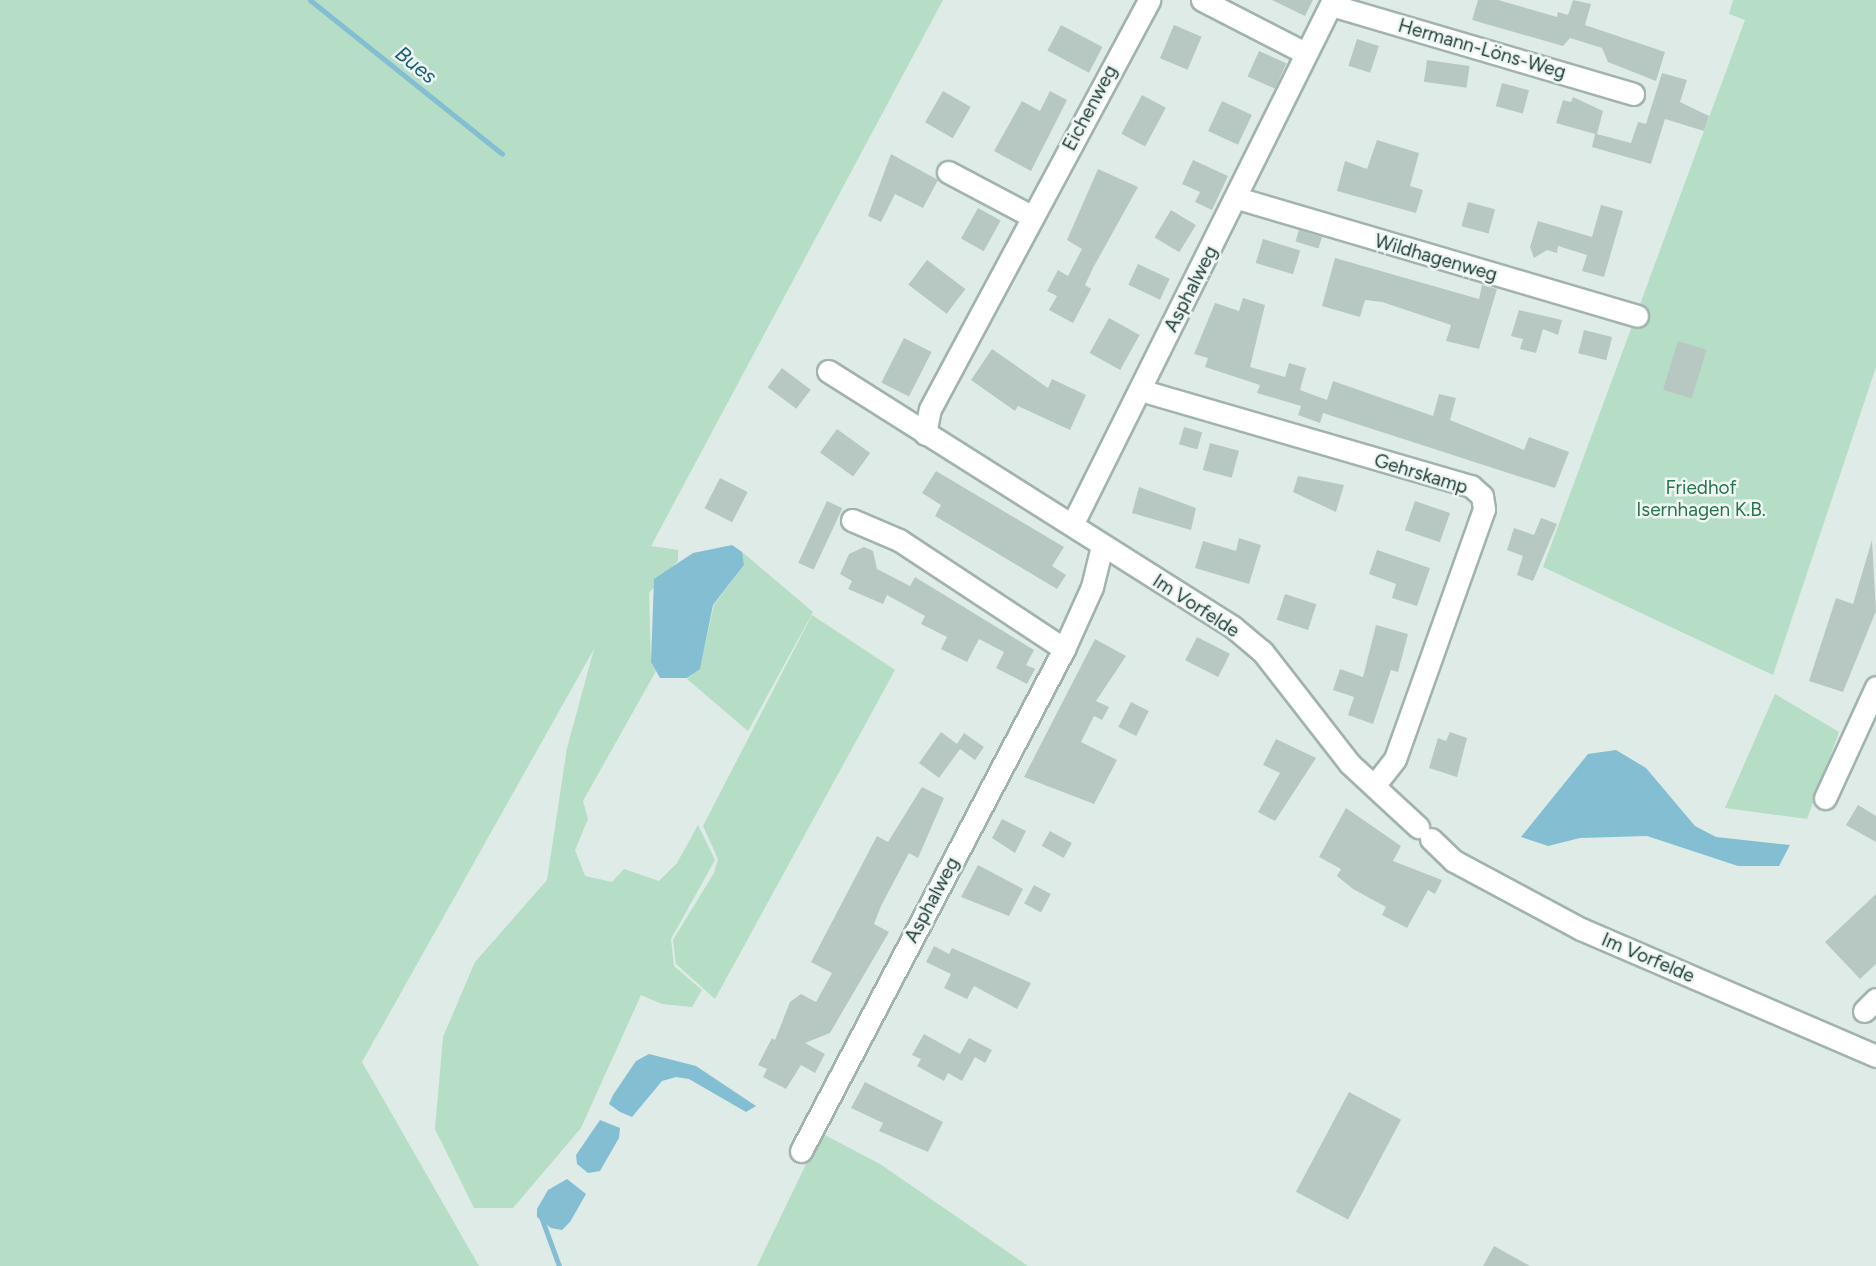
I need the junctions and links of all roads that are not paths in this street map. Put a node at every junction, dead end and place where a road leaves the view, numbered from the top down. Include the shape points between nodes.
1 (1149, 0) edge
2 (1202, 0) edge
3 (1332, 2) edge
4 (1305, 53) junction
5 (1633, 94) dead end
6 (948, 172) dead end
7 (1237, 198) junction
8 (1033, 217) junction
9 (1637, 316) dead end
10 (828, 370) dead end
11 (1140, 390) junction
12 (925, 434) junction
13 (852, 520) dead end
14 (1073, 523) junction
15 (1102, 546) junction
16 (1064, 649) junction
17 (1876, 687) edge
18 (1374, 786) junction
19 (1825, 798) dead end
20 (1876, 1056) edge
21 (801, 1151) dead end

1 - 8 street, Eichenweg
2 - 4 street
3 - 4 street, Asphalweg
3 - 5 street, Hermann-Löns-Weg
4 - 7 street, Asphalweg
6 - 8 street
7 - 9 street, Wildhagenweg
7 - 11 street, Asphalweg
8 - 12 street, Eichenweg via 930,409
10 - 12 street
11 - 14 street, Asphalweg
11 - 18 street, Gehrskamp via 1471,486 1482,496 1484,509 1395,759
12 - 14 street
13 - 16 street via 899,540
14 - 15 street, Im Vorfelde
15 - 16 street, Asphalweg via 1092,587
15 - 18 street, Im Vorfelde via 1262,651 1331,743
16 - 21 street, Asphalweg
17 - 19 street
18 - 20 street, Im Vorfelde via 1454,861 1581,929

